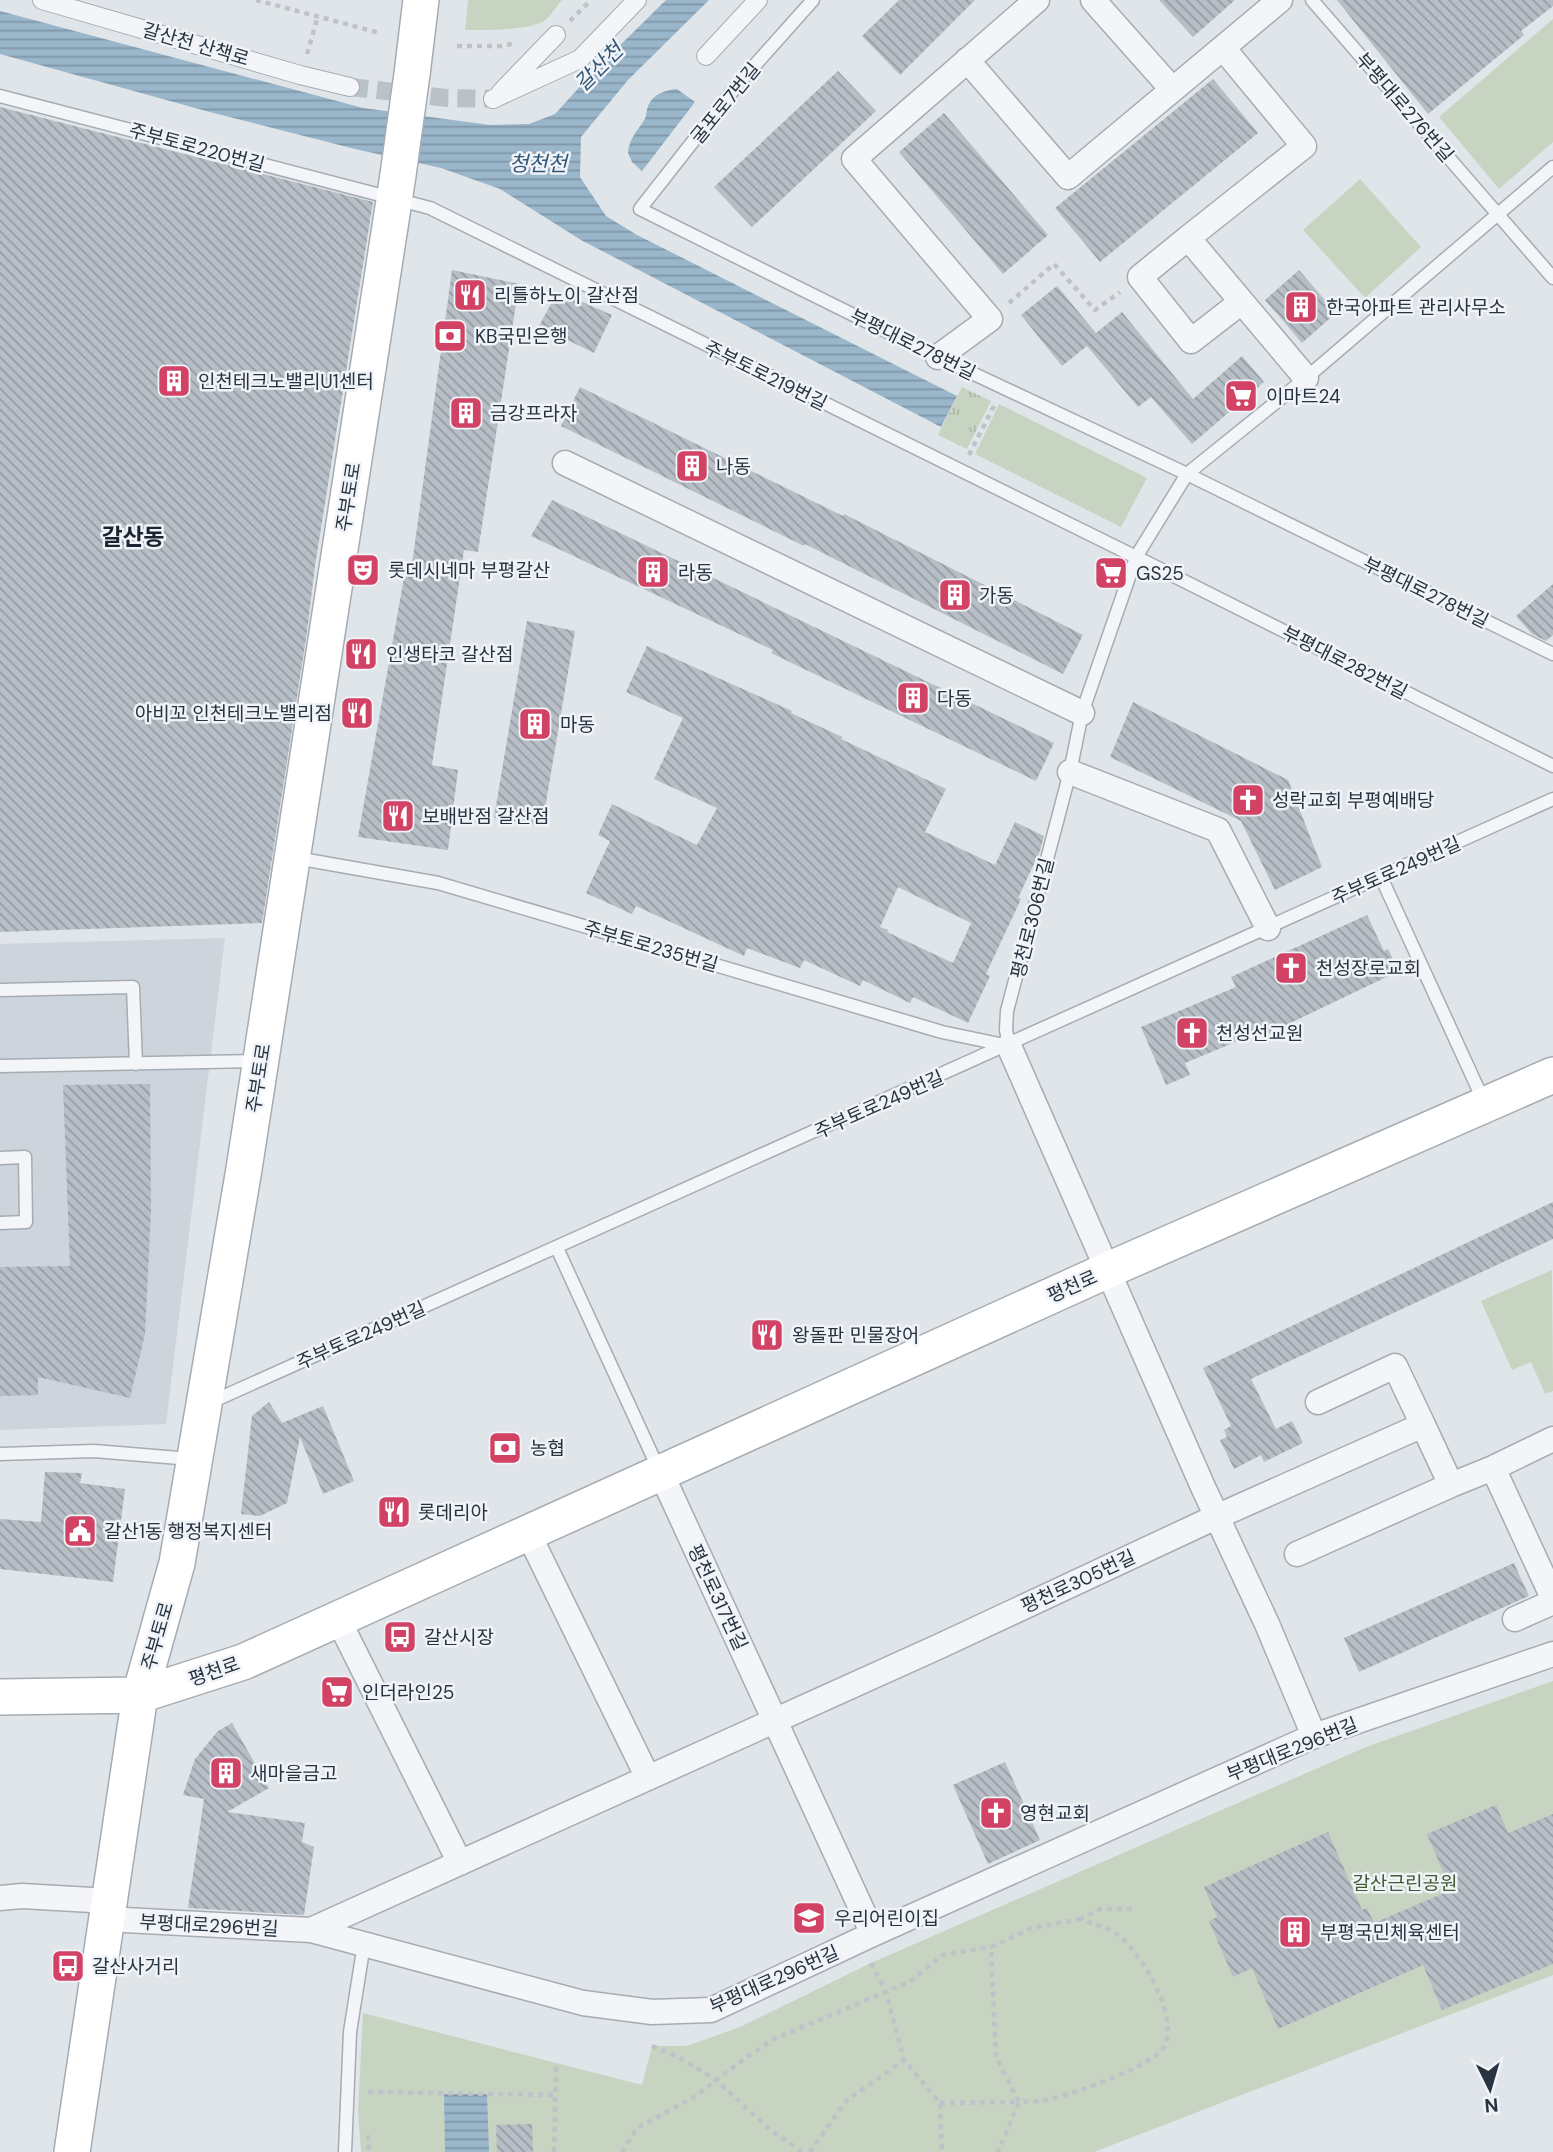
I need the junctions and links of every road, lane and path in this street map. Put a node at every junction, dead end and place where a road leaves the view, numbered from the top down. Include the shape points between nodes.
1 (42, 0) edge
2 (256, 0) edge
3 (421, 0) edge
4 (638, 0) edge
5 (758, 0) edge
6 (813, 0) edge
7 (1037, 0) edge
8 (1093, 0) edge
9 (1280, 0) edge
10 (1312, 0) edge
11 (318, 16) junction
12 (380, 33) dead end
13 (556, 35) dead end
14 (1223, 48) junction
15 (706, 56) dead end
16 (967, 60) junction
17 (300, 75) junction
18 (350, 87) tunnel mouth
19 (1172, 89) junction
20 (0, 96) edge
21 (1553, 167) edge
22 (396, 187) junction
23 (640, 209) joint
24 (1498, 215) junction
25 (1188, 238) junction
26 (1140, 277) junction
27 (1553, 278) edge
28 (1240, 303) junction
29 (990, 319) junction
30 (939, 357) junction
31 (1306, 378) junction
32 (1004, 388) junction
33 (565, 463) dead end
34 (960, 471) junction
35 (1187, 474) junction
36 (1136, 557) junction
37 (1553, 654) edge
38 (1082, 713) junction
39 (1553, 766) edge
40 (1070, 772) junction
41 (1553, 799) edge
42 (292, 857) junction
43 (1381, 877) junction
44 (1268, 928) junction
45 (0, 990) edge
46 (1009, 1046) junction
47 (260, 1062) junction
48 (136, 1064) junction
49 (0, 1066) edge
50 (1553, 1074) edge
51 (1486, 1104) junction
52 (0, 1158) edge
53 (0, 1223) edge
54 (557, 1248) junction
55 (1108, 1270) junction
56 (1318, 1402) dead end
57 (204, 1406) junction
58 (1423, 1425) junction
59 (1553, 1439) edge
60 (0, 1454) edge
61 (195, 1460) junction
62 (1493, 1468) junction
63 (661, 1473) junction
64 (1451, 1485) junction
65 (1216, 1517) junction
66 (528, 1533) junction
67 (1297, 1554) dead end
68 (1553, 1600) edge
69 (338, 1619) junction
70 (1515, 1619) dead end
71 (1553, 1654) edge
72 (140, 1695) junction
73 (0, 1697) edge
74 (774, 1720) junction
75 (1314, 1736) junction
76 (648, 1778) junction
77 (460, 1863) junction
78 (0, 1898) edge
79 (1137, 1909) dead end
80 (108, 1910) junction
81 (1081, 1919) junction
82 (311, 1930) junction
83 (873, 1934) junction
84 (364, 1944) junction
85 (991, 1947) junction
86 (871, 1963) dead end
87 (886, 1992) junction
88 (652, 2046) dead end
89 (904, 2060) junction
90 (556, 2064) dead end
91 (716, 2081) junction
92 (368, 2092) dead end
93 (554, 2095) junction
94 (1019, 2102) junction
95 (940, 2103) junction
96 (72, 2152) edge
97 (345, 2152) edge
98 (555, 2152) edge
99 (622, 2152) edge
100 (802, 2152) edge
101 (810, 2152) edge
102 (942, 2152) edge
103 (998, 2152) edge

1 - 17 street, 갈산천 산책로
2 - 11 path
3 - 22 main road, 주부토로, bridge
4 - 13 street via 580,59 493,99
5 - 15 street
6 - 23 lane, 굴포로7번길 via 738,84
7 - 16 street
8 - 19 street
9 - 14 street
10 - 24 lane, 부평대로276번길
11 - 12 path
11 - 17 path
14 - 19 street
14 - 25 street via 1304,146
16 - 19 street via 1068,177
16 - 29 street via 854,159
17 - 18 street, 갈산천 산책로
20 - 22 lane, 주부토로220번길
21 - 24 lane
22 - 34 lane, 주부토로219번길
22 - 42 main road, 주부토로
23 - 30 lane, 부평대로278번길
24 - 27 lane, 부평대로276번길
24 - 31 lane
25 - 26 street
25 - 28 street
26 - 28 street via 1191,341
26 - 29 path via 1096,310 1054,264
28 - 31 street
29 - 30 street
30 - 32 lane, 부평대로278번길
31 - 35 lane
32 - 34 path
32 - 35 lane, 부평대로278번길
33 - 38 street
34 - 36 lane, 주부토로219번길
35 - 36 lane, 평천로306번길
35 - 37 lane, 부평대로278번길
36 - 38 lane, 평천로306번길
36 - 39 lane, 부평대로282번길
38 - 40 lane, 평천로306번길
40 - 44 street via 1218,830
40 - 46 lane, 평천로306번길 via 1007,1011
41 - 43 lane, 주부토로249번길
42 - 46 lane, 주부토로235번길 via 438,883 942,1032
42 - 47 main road, 주부토로
43 - 44 lane, 주부토로249번길
43 - 51 lane
44 - 46 lane, 주부토로249번길
45 - 48 lane via 132,987
46 - 54 lane, 주부토로249번길
46 - 55 street, 평천로306번길
47 - 48 lane
47 - 57 main road, 주부토로
48 - 49 lane
50 - 51 main road, 평천로
51 - 55 main road, 평천로
52 - 53 lane via 25,1157 26,1222
54 - 57 lane, 주부토로249번길
54 - 63 lane
55 - 63 main road, 평천로
55 - 65 street
56 - 58 street via 1395,1366
57 - 61 main road, 주부토로
58 - 64 street
58 - 65 street, 평천로305번길
59 - 62 street
60 - 61 lane via 94,1451
61 - 72 main road, 주부토로 via 177,1563
62 - 64 street
62 - 68 street
63 - 66 main road, 평천로
63 - 74 street, 평천로317번길
64 - 67 street
65 - 74 street, 평천로305번길
65 - 75 street via 1268,1624
66 - 69 main road, 평천로
66 - 76 street
68 - 70 street
69 - 72 main road, 평천로 via 243,1662
69 - 77 street
71 - 75 street, 부평대로296번길
72 - 73 main road, 평천로
72 - 80 main road, 주부토로
74 - 76 street
74 - 83 street, 평천로317번길
75 - 83 street, 부평대로296번길
76 - 77 street, 부평대로296번길
77 - 82 street, 부평대로296번길
78 - 80 street, 부평대로296번길 via 22,1896
79 - 81 path via 1100,1909
80 - 82 street, 부평대로296번길
80 - 96 main road, 주부토로
81 - 85 path via 1032,1928
81 - 94 path via 1115,1933 1140,1961 1161,1997 1169,2024 1165,2047 1148,2062 1071,2094
82 - 84 street, 부평대로296번길
83 - 84 street, 부평대로296번길 via 711,2010 652,2012 583,2003
84 - 97 lane via 350,2032
85 - 87 path via 943,1955 909,1982
85 - 94 path via 996,2057
86 - 87 path
87 - 89 path
87 - 91 path via 774,2039
88 - 91 path
89 - 95 path
89 - 101 path via 846,2101
90 - 93 path
91 - 99 path via 637,2128
91 - 100 path
92 - 93 path
93 - 98 path
94 - 95 path
94 - 103 path
95 - 102 path

